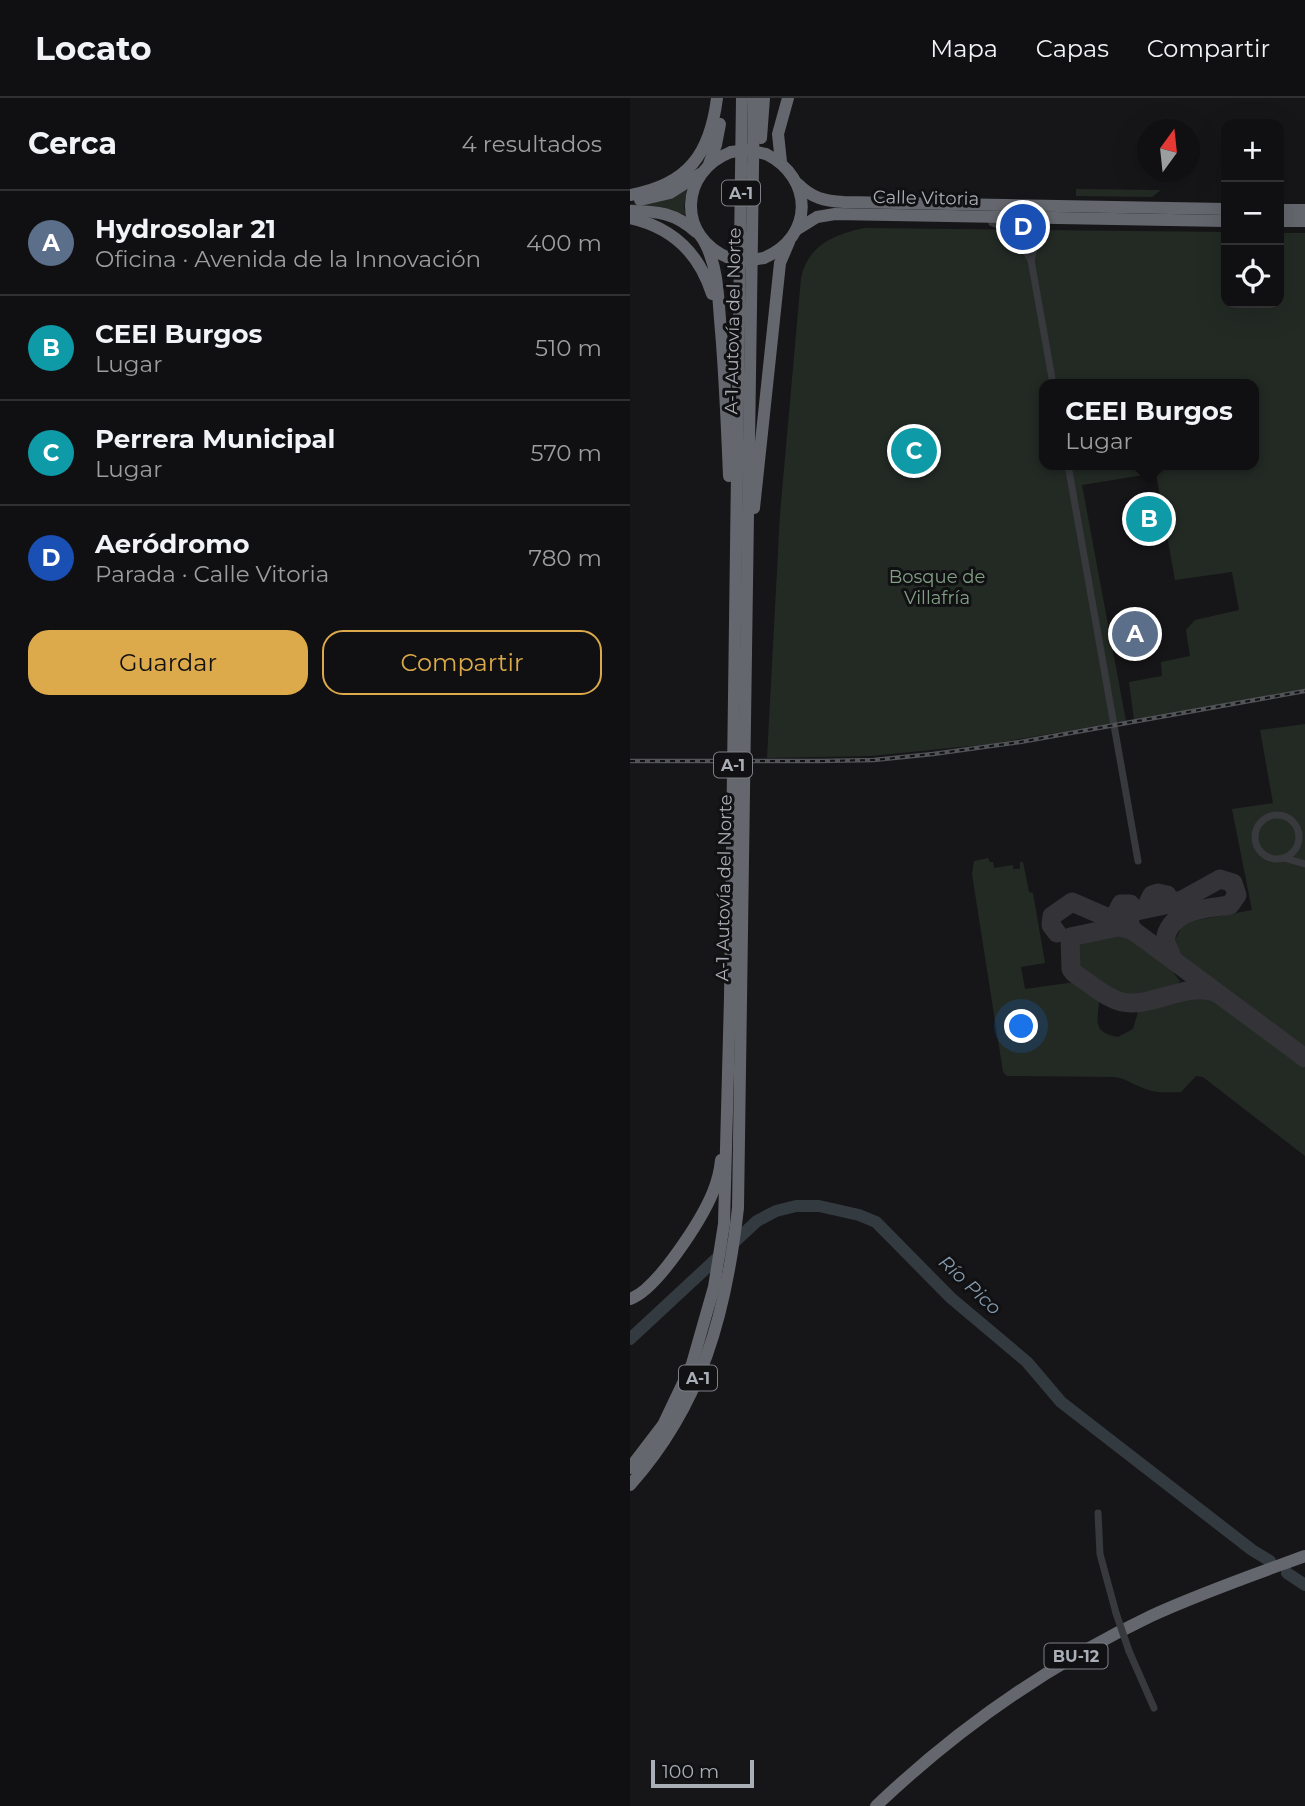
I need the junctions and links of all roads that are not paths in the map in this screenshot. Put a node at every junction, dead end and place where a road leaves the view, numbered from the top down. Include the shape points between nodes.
1 (719, 98) edge
2 (742, 98) edge
3 (754, 98) edge
4 (764, 98) edge
5 (788, 98) edge
6 (781, 162) junction
7 (704, 169) junction
8 (798, 184) junction
9 (630, 198) edge
10 (1221, 209) edge
11 (1284, 210) edge
12 (630, 211) edge
13 (1305, 211) edge
14 (630, 218) edge
15 (1221, 221) edge
16 (1284, 221) edge
17 (1305, 221) edge
18 (992, 223) dead end
19 (1046, 224) dead end
20 (796, 230) junction
21 (752, 236) junction
22 (701, 238) junction
23 (789, 242) junction
24 (1031, 260) junction
25 (1052, 379) edge
26 (726, 387) junction
27 (1069, 470) edge
28 (745, 620) junction
29 (735, 634) junction
30 (1299, 837) junction
31 (1305, 849) edge
32 (1284, 858) junction
33 (1138, 861) dead end
34 (1305, 864) edge
35 (730, 997) junction
36 (630, 1299) edge
37 (630, 1468) edge
38 (630, 1485) edge
39 (1098, 1513) dead end
40 (1305, 1556) edge
41 (1154, 1708) dead end
42 (876, 1806) edge

1 - 7 highway via 718,137
1 - 9 highway via 709,139 698,157 670,182
2 - 29 highway, A-1 Autovía del Norte / A-1
3 - 21 highway, A-1 Autovía del Norte / A-1
4 - 21 highway
5 - 6 highway via 778,134
6 - 7 highway, bridge via 748,150 731,152
6 - 8 highway
7 - 9 highway via 670,193 651,199
7 - 22 highway via 691,201 693,223
8 - 10 highway, Calle Vitoria via 813,196 833,201
8 - 20 highway via 802,210
11 - 13 highway
12 - 22 highway via 668,214 684,221
14 - 26 highway via 669,233 699,263 713,299
15 - 20 highway, Calle Vitoria via 835,214 817,217
16 - 17 highway
18 - 24 street via 1015,235
19 - 24 street via 1038,233
20 - 23 highway
21 - 28 highway, A-1 Autovía del Norte / A-1
22 - 23 highway, bridge via 716,252 746,261 764,258
22 - 26 highway via 715,271
23 - 28 highway, A-1 via 780,263
24 - 25 street
26 - 29 highway via 730,622
27 - 33 street
28 - 38 highway, A-1 Autovía del Norte / A-1 via 738,1198 732,1255 715,1329 689,1399 670,1436
29 - 35 highway, A-1 Autovía del Norte / A-1
30 - 31 street
30 - 32 street via 1297,847
30 - 32 street via 1296,826 1284,817 1270,816 1258,825 1254,839 1260,852 1273,859
32 - 34 street
35 - 36 highway via 724,1025 722,1152 716,1184 657,1280
35 - 37 highway, A-1 Autovía del Norte / A-1 via 726,1189 719,1267 683,1386 663,1425
39 - 41 street, bridge via 1100,1554 1115,1613
40 - 42 highway, BU-12 via 1184,1602 1071,1659 965,1730

